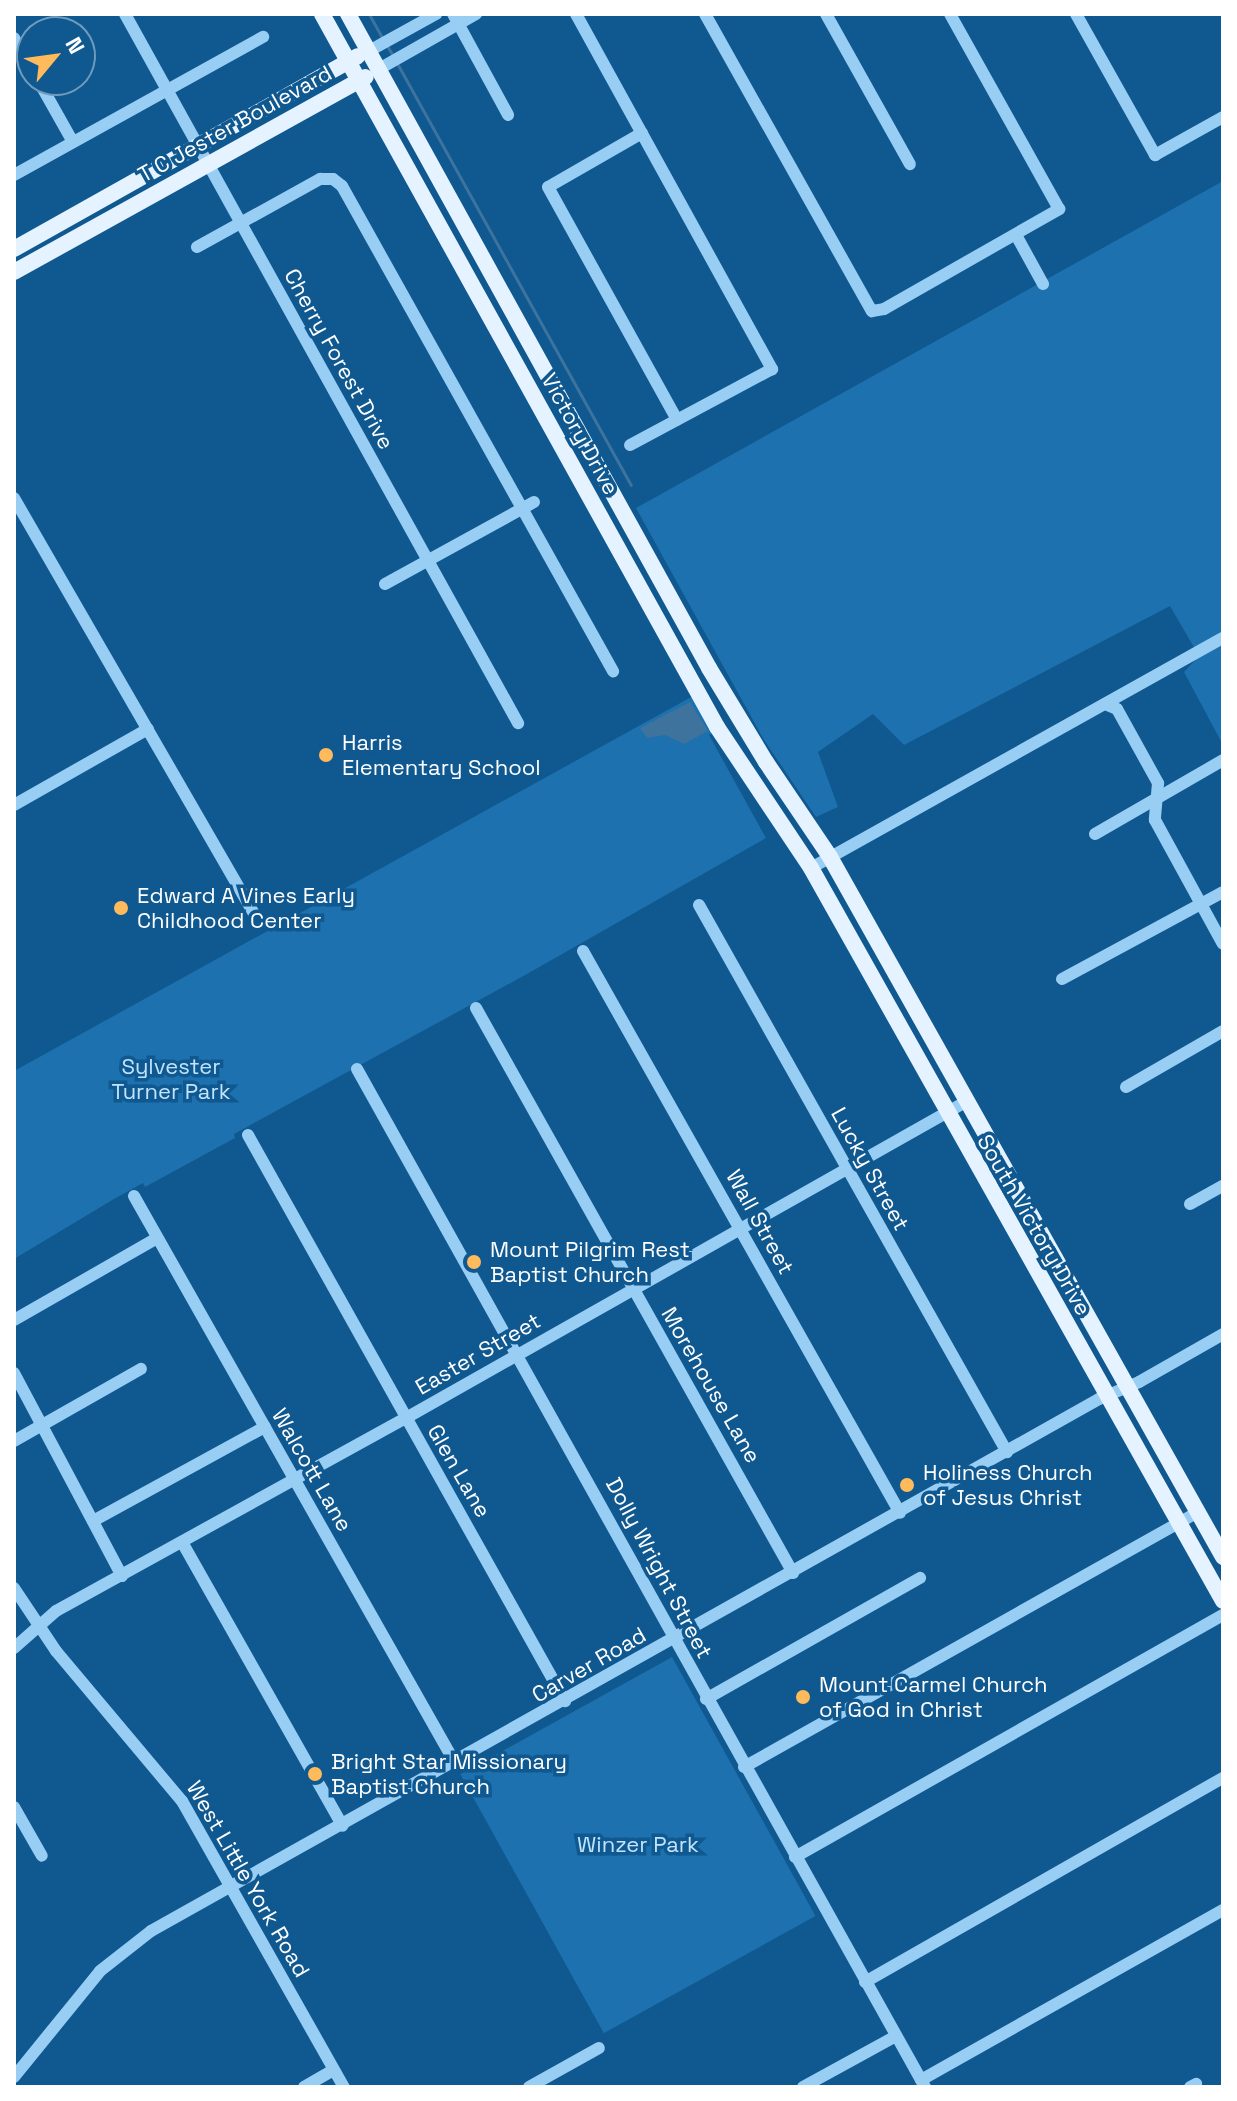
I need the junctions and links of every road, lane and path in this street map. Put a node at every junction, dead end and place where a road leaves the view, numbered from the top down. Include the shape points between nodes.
1 (125, 14) edge
2 (322, 14) edge
3 (348, 14) edge
4 (436, 14) edge
5 (476, 14) edge
6 (576, 14) edge
7 (705, 14) edge
8 (826, 14) edge
9 (950, 14) edge
10 (1076, 14) edge
11 (456, 19) edge
12 (263, 37) dead end
13 (373, 48) junction
14 (348, 61) junction
15 (383, 66) junction
16 (359, 81) junction
17 (168, 90) junction
18 (47, 96) edge
19 (508, 115) dead end
20 (1223, 117) edge
21 (642, 133) junction
22 (73, 142) junction
23 (199, 145) junction
24 (209, 163) junction
25 (910, 164) dead end
26 (14, 175) edge
27 (241, 222) junction
28 (47, 231) junction
29 (1016, 235) junction
30 (197, 247) dead end
31 (56, 248) junction
32 (14, 249) edge
33 (487, 266) junction
34 (14, 272) edge
35 (468, 277) junction
36 (1043, 284) dead end
37 (677, 420) junction
38 (630, 445) dead end
39 (598, 467) junction
40 (579, 478) junction
41 (14, 498) edge
42 (534, 502) dead end
43 (521, 510) junction
44 (427, 563) junction
45 (385, 584) dead end
46 (1223, 638) edge
47 (709, 668) junction
48 (613, 671) dead end
49 (690, 678) junction
50 (1105, 704) junction
51 (518, 723) dead end
52 (148, 729) junction
53 (1223, 760) edge
54 (1157, 798) junction
55 (14, 805) edge
56 (1095, 834) dead end
57 (830, 857) junction
58 (811, 868) junction
59 (1223, 892) edge
60 (699, 905) dead end
61 (1201, 905) junction
62 (253, 912) dead end
63 (1223, 944) edge
64 (583, 951) dead end
65 (1062, 979) dead end
66 (476, 1008) dead end
67 (1223, 1031) edge
68 (357, 1069) dead end
69 (1126, 1087) dead end
70 (967, 1101) junction
71 (945, 1113) junction
72 (248, 1135) dead end
73 (847, 1169) junction
74 (1223, 1186) edge
75 (134, 1196) dead end
76 (1190, 1204) dead end
77 (740, 1228) junction
78 (157, 1238) junction
79 (1045, 1240) junction
80 (1024, 1251) junction
81 (633, 1289) junction
82 (14, 1320) edge
83 (1223, 1334) edge
84 (518, 1354) junction
85 (141, 1369) dead end
86 (14, 1373) edge
87 (1128, 1386) junction
88 (1106, 1396) junction
89 (406, 1418) junction
90 (42, 1425) junction
91 (265, 1427) junction
92 (14, 1441) edge
93 (1007, 1452) junction
94 (294, 1479) junction
95 (1198, 1512) junction
96 (900, 1513) junction
97 (93, 1521) junction
98 (1178, 1522) junction
99 (182, 1542) junction
100 (1223, 1557) edge
101 (793, 1573) junction
102 (122, 1576) junction
103 (920, 1578) dead end
104 (14, 1588) edge
105 (1223, 1601) edge
106 (1223, 1615) edge
107 (37, 1626) junction
108 (674, 1639) junction
109 (14, 1648) edge
110 (706, 1699) junction
111 (565, 1701) junction
112 (455, 1763) junction
113 (744, 1767) junction
114 (1223, 1778) edge
115 (14, 1807) edge
116 (343, 1826) junction
117 (42, 1856) dead end
118 (795, 1857) junction
119 (232, 1886) junction
120 (1223, 1910) edge
121 (865, 1982) junction
122 (896, 2036) junction
123 (599, 2048) dead end
124 (334, 2070) junction
125 (14, 2077) edge
126 (923, 2084) edge
127 (304, 2087) edge
128 (344, 2087) edge
129 (529, 2087) edge
130 (803, 2087) edge

1 - 17 street, Cherry Forest Drive
2 - 14 main road, Victory Drive
3 - 13 main road, Victory Drive
4 - 13 street, T C Jester Boulevard
5 - 11 street, T C Jester Boulevard
6 - 21 street
7 - 29 street via 872,311
8 - 25 street
9 - 29 street via 1059,209
10 - 20 street via 1155,155
11 - 15 street, T C Jester Boulevard
11 - 19 street
12 - 17 street
13 - 14 main road, T C Jester Boulevard
13 - 15 main road, Victory Drive
14 - 16 main road, Victory Drive
14 - 23 main road, T C Jester Boulevard
15 - 16 main road, T C Jester Boulevard
15 - 33 main road, Victory Drive
16 - 24 main road, T C Jester Boulevard
16 - 35 main road, Victory Drive
17 - 22 street
17 - 23 street, Cherry Forest Drive
18 - 22 street
21 - 37 street via 548,187
21 - 37 street via 772,369
22 - 26 street
23 - 24 street, Cherry Forest Drive
23 - 28 main road, T C Jester Boulevard
24 - 27 street, Cherry Forest Drive
24 - 31 main road, T C Jester Boulevard
27 - 30 street
27 - 43 street via 320,179 333,179 350,200
27 - 44 street, Cherry Forest Drive
28 - 31 main road
28 - 32 main road, T C Jester Boulevard
29 - 36 street
31 - 34 main road, T C Jester Boulevard
33 - 35 main road
33 - 39 main road, Victory Drive
35 - 40 main road, Victory Drive
37 - 38 street
39 - 40 main road
39 - 47 main road, Victory Drive
40 - 49 main road, Victory Drive
41 - 52 street
42 - 43 street
43 - 44 street
43 - 48 street
44 - 45 street
44 - 51 street, Cherry Forest Drive
46 - 50 street
47 - 49 main road
47 - 57 main road, Victory Drive
49 - 58 main road, Victory Drive via 745,772
50 - 54 street via 1117,709 1151,770 1158,783
50 - 57 street
52 - 55 street
52 - 62 street
53 - 54 street
54 - 56 street
54 - 61 street via 1158,829
57 - 58 street
57 - 70 main road, South Victory Drive
58 - 71 main road, South Victory Drive
59 - 61 street
60 - 73 street, Lucky Street
61 - 63 street
61 - 65 street
64 - 77 street, Wall Street
66 - 81 street, Morehouse Lane
67 - 69 street
68 - 84 street, Dolly Wright Street
70 - 71 street, Easter Street
70 - 79 main road, South Victory Drive
71 - 73 street, Easter Street
71 - 80 main road, South Victory Drive
72 - 89 street, Glen Lane
73 - 77 street, Easter Street
73 - 93 street, Lucky Street
74 - 76 street
75 - 78 street, Walcott Lane
77 - 81 street, Easter Street
77 - 96 street, Wall Street
78 - 82 street
78 - 91 street, Walcott Lane
79 - 80 main road
79 - 87 main road, South Victory Drive
80 - 88 main road, South Victory Drive
81 - 84 street, Easter Street
81 - 101 street, Morehouse Lane
83 - 87 street, Carver Road
84 - 89 street, Easter Street
84 - 108 street, Dolly Wright Street
85 - 90 street
86 - 90 street
87 - 88 street, Carver Road
87 - 95 main road, South Victory Drive
88 - 93 street, Carver Road
88 - 98 main road, South Victory Drive
89 - 94 street, Easter Street
89 - 111 street, Glen Lane
90 - 92 street
90 - 97 street
91 - 94 street, Walcott Lane
91 - 97 street
93 - 96 street, Carver Road
94 - 99 street, Easter Street
94 - 112 street, Walcott Lane
95 - 98 street
95 - 100 main road, South Victory Drive
96 - 101 street, Carver Road
97 - 102 street
98 - 105 main road, South Victory Drive
98 - 113 street
99 - 102 street, Easter Street
99 - 116 street
101 - 108 street, Carver Road
102 - 107 street, Easter Street
103 - 110 street
104 - 107 street, West Little York Road
106 - 118 street
107 - 109 street, Easter Street
107 - 119 street, West Little York Road via 173,1789
108 - 110 street, Dolly Wright Street
108 - 111 street, Carver Road
110 - 113 street, Dolly Wright Street
111 - 112 street, Carver Road
112 - 116 street, Carver Road
113 - 118 street, Dolly Wright Street
114 - 121 street
115 - 117 street
116 - 119 street, Carver Road
118 - 121 street, Dolly Wright Street
119 - 124 street, West Little York Road
119 - 125 street, Carver Road via 111,1960
120 - 126 street
121 - 122 street, Dolly Wright Street
122 - 126 street, Dolly Wright Street
122 - 130 street
123 - 129 street
124 - 127 street
124 - 128 street, West Little York Road

